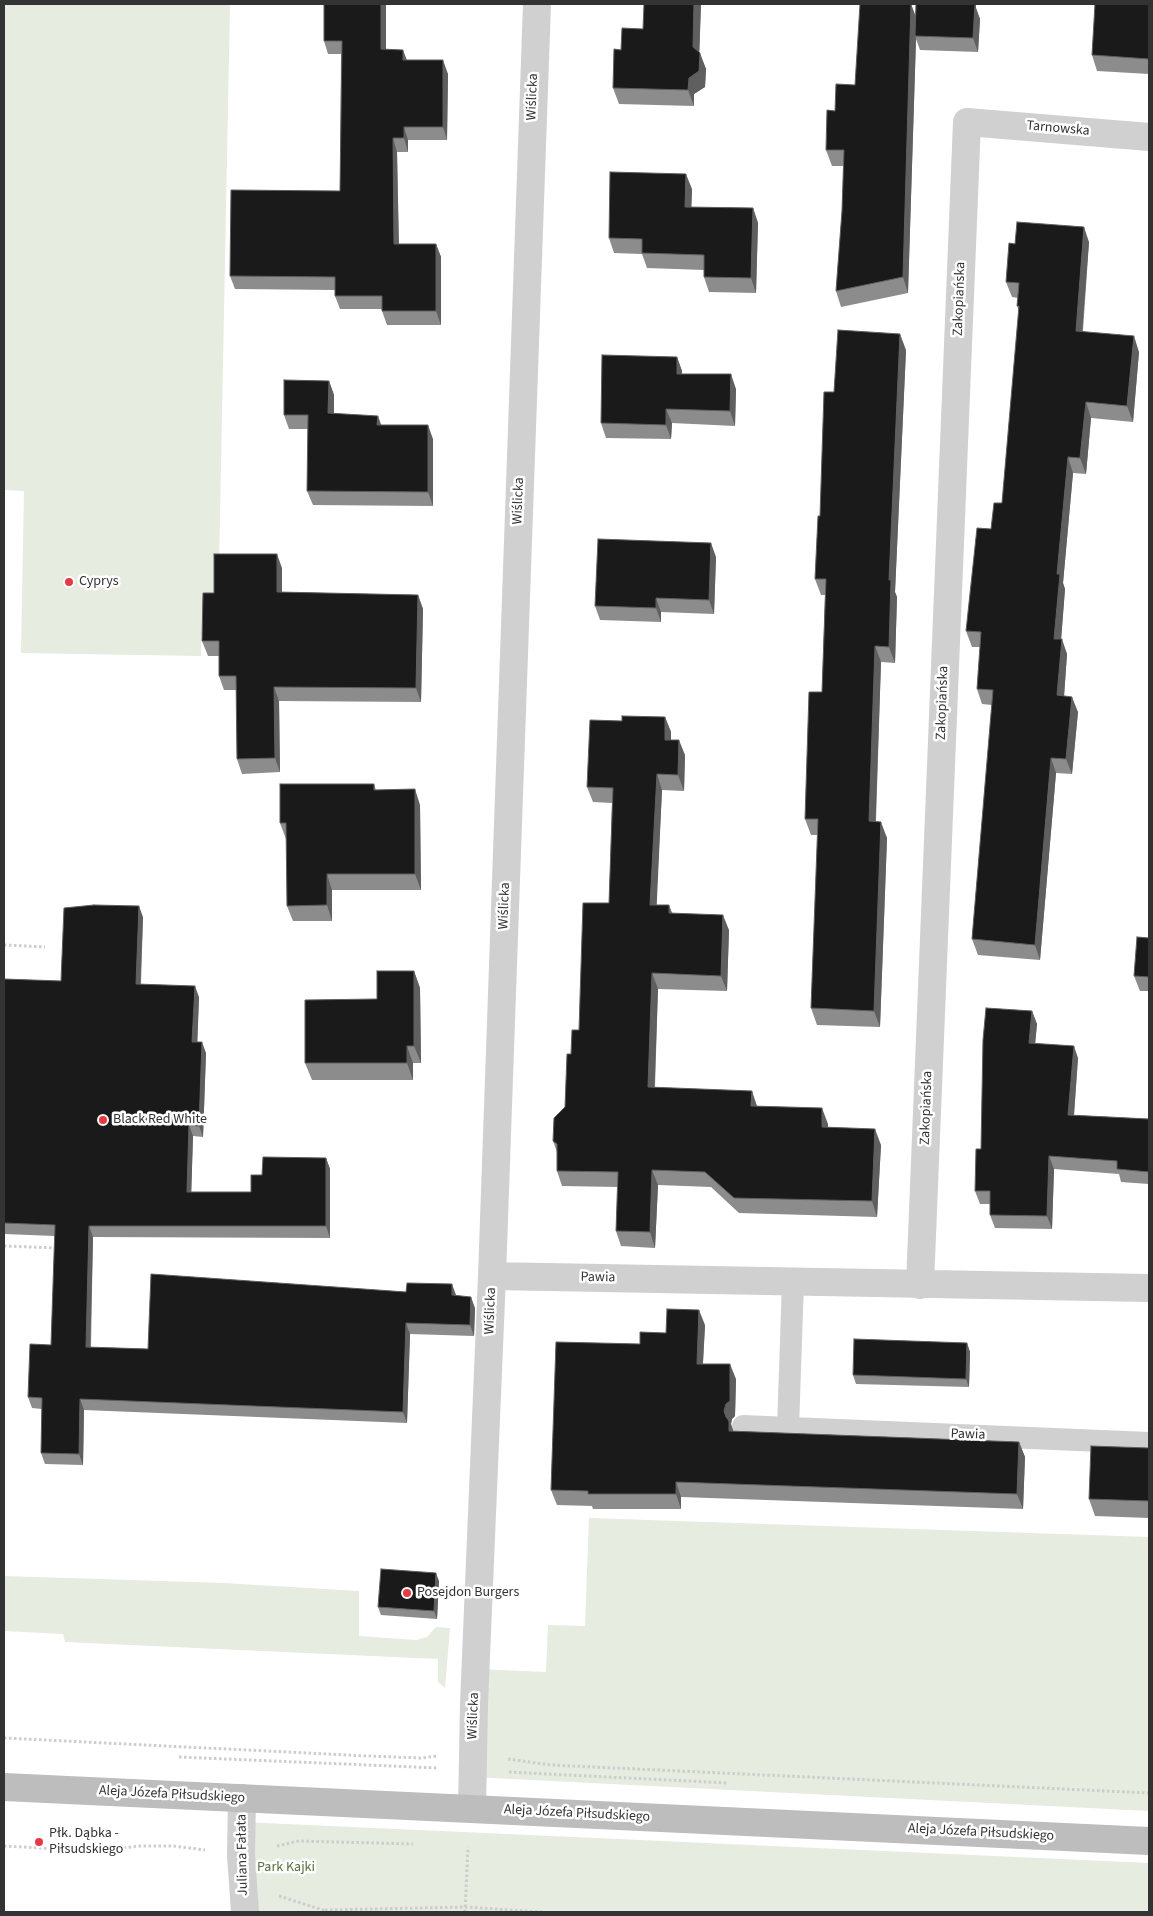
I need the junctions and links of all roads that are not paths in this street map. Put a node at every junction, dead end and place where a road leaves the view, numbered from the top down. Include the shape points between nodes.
1 (536, 4) edge
2 (967, 122) joint
3 (1149, 136) edge
4 (492, 1276) junction
5 (794, 1282) junction
6 (920, 1285) junction
7 (1149, 1288) edge
8 (743, 1426) dead end
9 (788, 1428) junction
10 (1149, 1443) edge
11 (4, 1787) edge
12 (242, 1798) junction
13 (472, 1809) junction
14 (1149, 1841) edge
15 (245, 1912) edge

1 - 4 street, Wiślicka
2 - 3 street, Tarnowska
2 - 6 street, Zakopiańska
4 - 5 street, Pawia
4 - 13 street, Wiślicka
5 - 6 street, Pawia
5 - 9 lane
6 - 7 street, Pawia
8 - 9 lane, Pawia
9 - 10 lane, Pawia
11 - 12 main road, Aleja Józefa Piłsudskiego
12 - 13 main road, Aleja Józefa Piłsudskiego
12 - 15 street, Juliana Fałata
13 - 14 main road, Aleja Józefa Piłsudskiego

